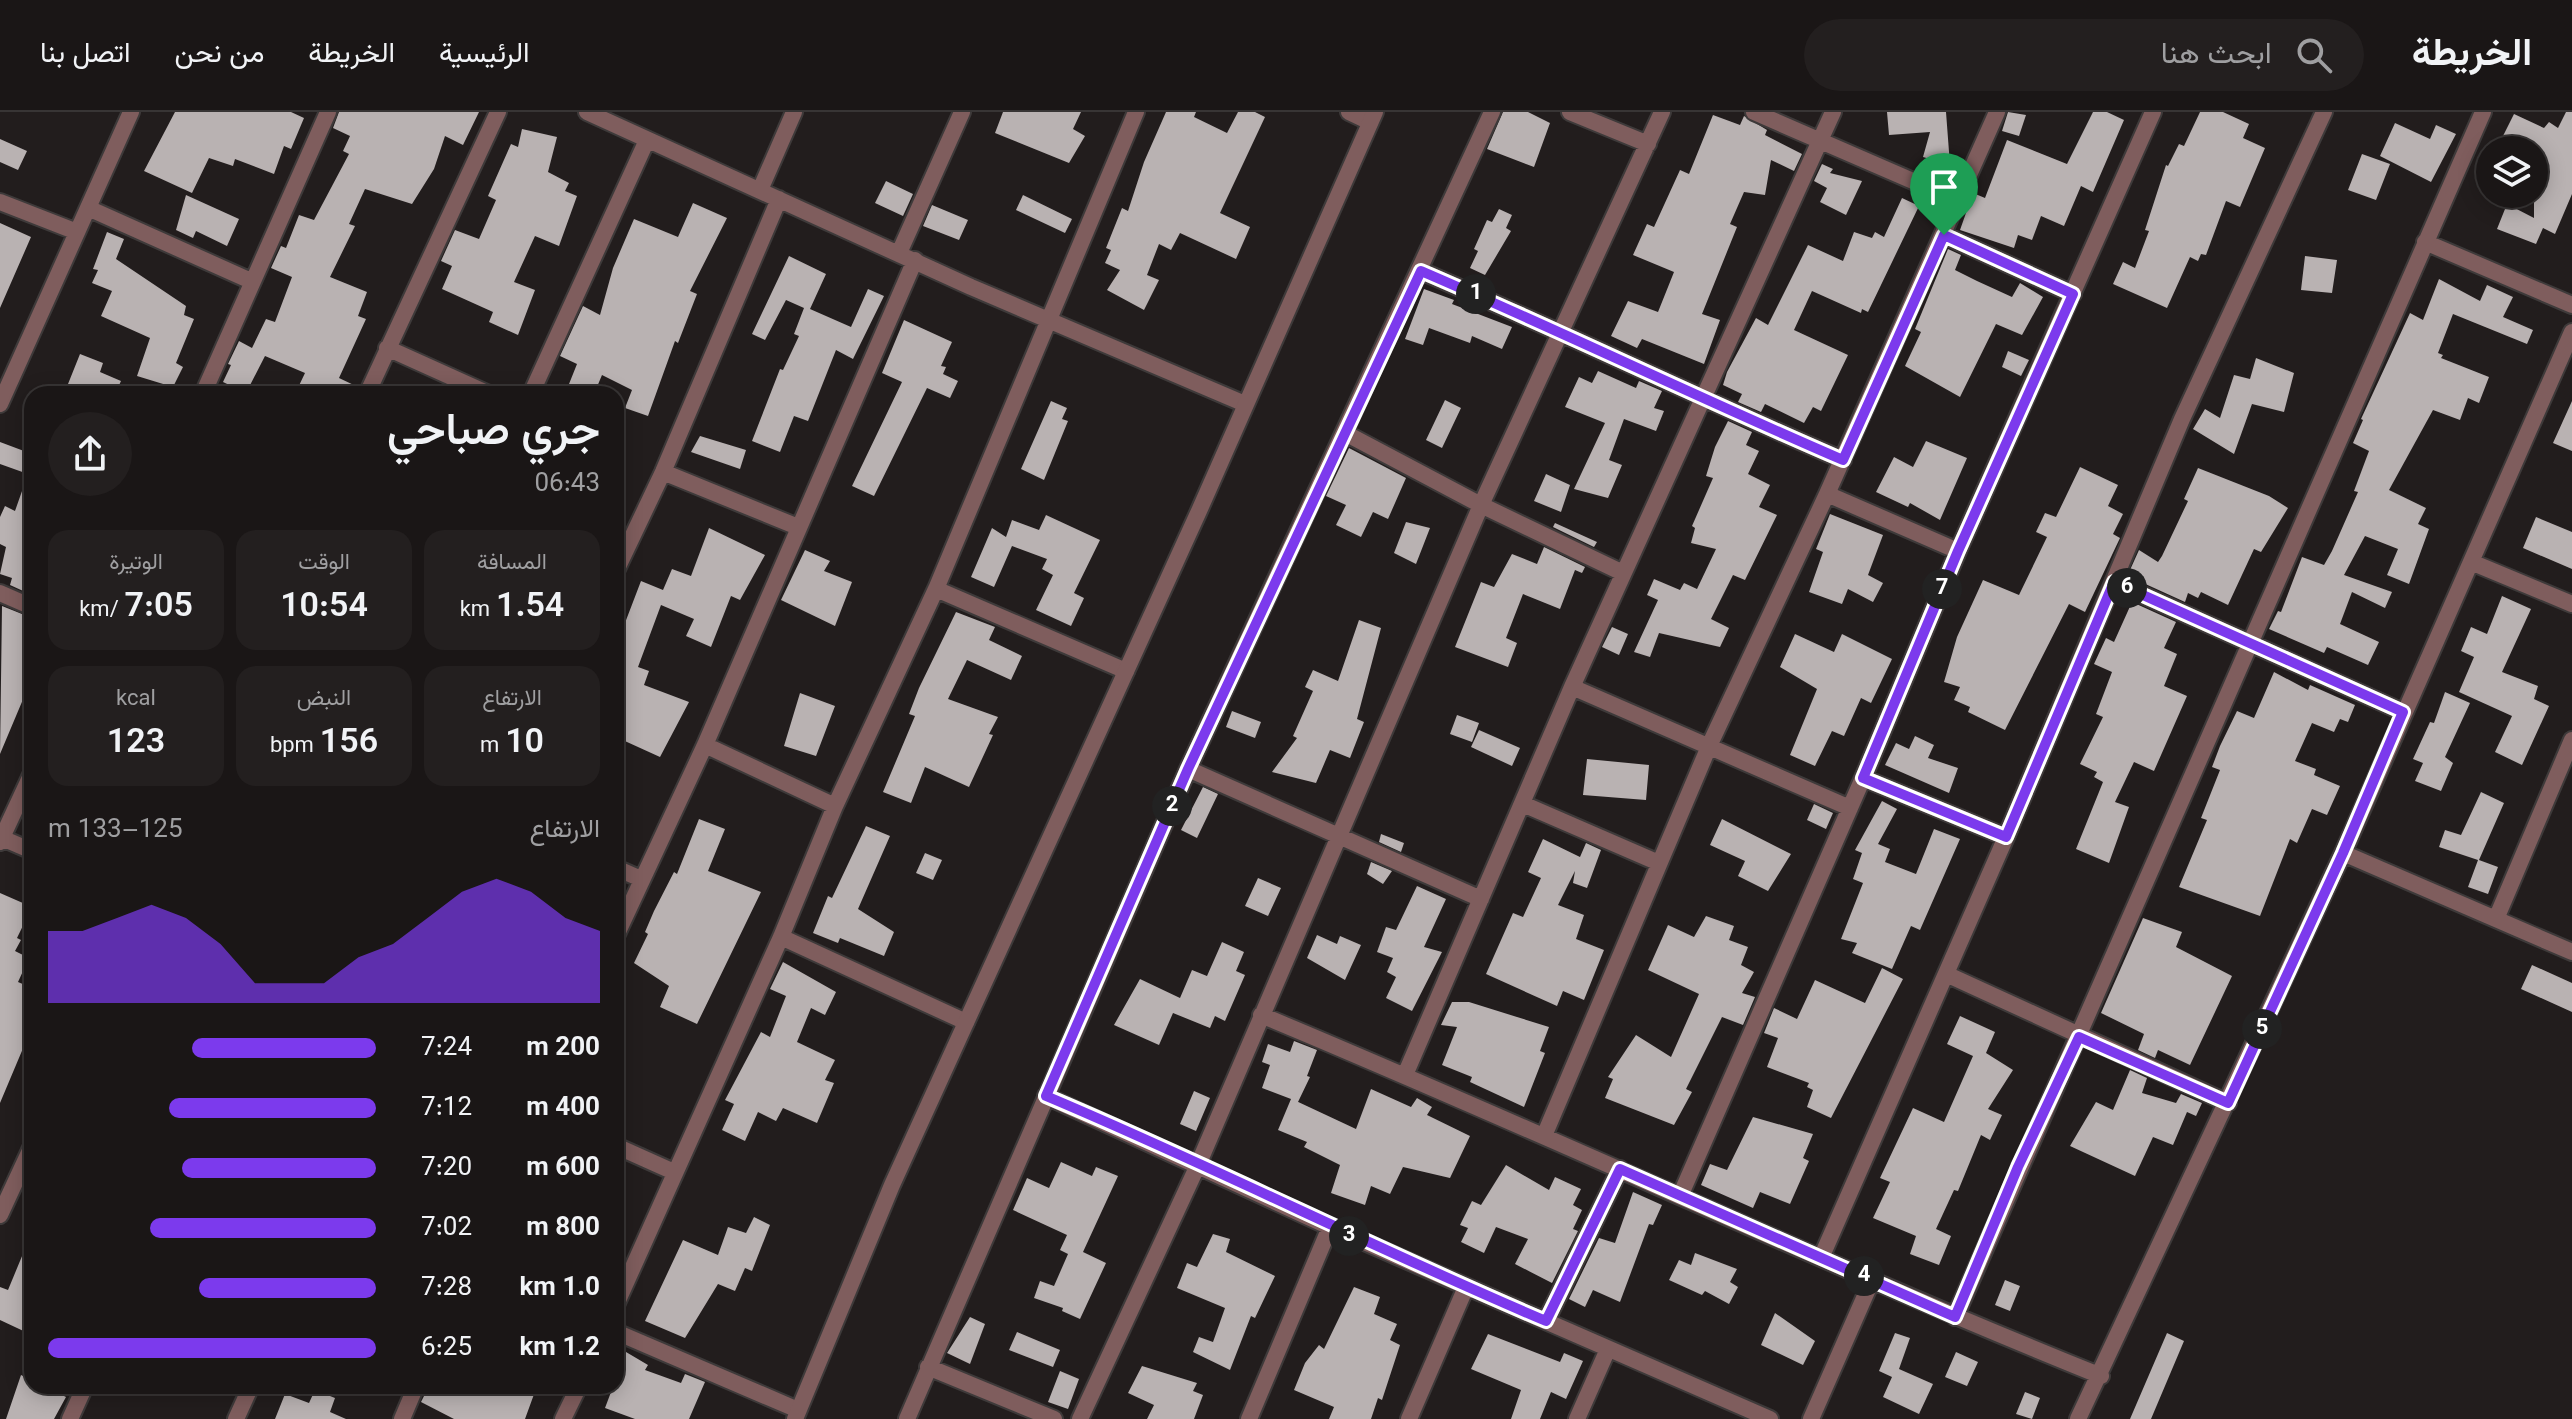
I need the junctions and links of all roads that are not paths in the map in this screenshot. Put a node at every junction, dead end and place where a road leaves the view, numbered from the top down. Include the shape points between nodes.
1 (131, 112) edge
2 (328, 112) edge
3 (498, 112) edge
4 (587, 112) edge
5 (794, 112) edge
6 (962, 112) edge
7 (1136, 112) edge
8 (1349, 112) edge
9 (1492, 112) edge
10 (1570, 112) edge
11 (1662, 112) edge
12 (1754, 112) edge
13 (1833, 112) edge
14 (1997, 112) edge
15 (2153, 112) edge
16 (2324, 112) edge
17 (2483, 112) edge
18 (1372, 117) edge
19 (617, 118) edge
20 (647, 140) junction
21 (1819, 143) junction
22 (1648, 144) junction
23 (760, 190) junction
24 (779, 199) junction
25 (1959, 201) junction
26 (0, 202) edge
27 (88, 208) junction
28 (77, 232) junction
29 (1944, 235) junction
30 (2425, 242) junction
31 (899, 253) junction
32 (915, 260) junction
33 (1421, 271) junction
34 (251, 281) junction
35 (2073, 294) junction
36 (2572, 305) edge
37 (1050, 322) junction
38 (1562, 331) junction
39 (2572, 332) edge
40 (387, 348) junction
41 (206, 386) edge
42 (370, 386) edge
43 (471, 386) edge
44 (535, 386) edge
45 (1705, 401) junction
46 (0, 404) edge
47 (1245, 404) junction
48 (1345, 433) junction
49 (1843, 460) junction
50 (663, 472) junction
51 (1827, 494) junction
52 (1481, 505) junction
53 (798, 527) junction
54 (1958, 551) junction
55 (624, 554) edge
56 (2471, 562) junction
57 (1623, 573) junction
58 (2114, 582) junction
59 (936, 589) junction
60 (0, 593) edge
61 (24, 604) edge
62 (2572, 604) edge
63 (2252, 644) junction
64 (1126, 671) junction
65 (1572, 687) junction
66 (2403, 712) junction
67 (2572, 740) edge
68 (1710, 744) junction
69 (705, 745) junction
70 (1188, 769) junction
71 (1863, 778) junction
72 (24, 790) edge
73 (1523, 804) junction
74 (835, 806) junction
75 (1850, 808) junction
76 (1340, 835) junction
77 (2006, 837) junction
78 (1, 840) edge
79 (24, 848) edge
80 (2343, 853) junction
81 (1659, 863) junction
82 (624, 872) edge
83 (641, 879) junction
84 (1481, 899) junction
85 (624, 918) edge
86 (2496, 919) junction
87 (781, 937) junction
88 (2572, 952) edge
89 (1946, 974) junction
90 (1261, 1015) junction
91 (966, 1022) junction
92 (2079, 1037) junction
93 (1405, 1075) junction
94 (1046, 1096) junction
95 (2228, 1103) junction
96 (1544, 1136) junction
97 (624, 1150) edge
98 (24, 1163) edge
99 (1198, 1165) junction
100 (1620, 1169) junction
101 (674, 1172) junction
102 (1681, 1194) junction
103 (0, 1215) edge
104 (1330, 1227) junction
105 (1821, 1258) junction
106 (1872, 1280) junction
107 (624, 1287) edge
108 (1466, 1287) junction
109 (1955, 1317) junction
110 (1546, 1321) junction
111 (624, 1336) edge
112 (1608, 1349) junction
113 (928, 1367) junction
114 (2101, 1376) junction
115 (82, 1394) edge
116 (247, 1394) edge
117 (413, 1394) edge
118 (575, 1394) edge
119 (1737, 1412) edge
120 (796, 1415) edge
121 (74, 1418) edge
122 (236, 1419) edge
123 (402, 1419) edge
124 (563, 1419) edge
125 (907, 1419) edge
126 (1054, 1419) edge
127 (1080, 1419) edge
128 (1249, 1419) edge
129 (1409, 1419) edge
130 (1577, 1419) edge
131 (1770, 1419) edge
132 (1811, 1419) edge
133 (2078, 1419) edge

1 - 27 street
2 - 34 street
3 - 40 street
4 - 19 street
5 - 23 street
6 - 31 street
7 - 37 street
8 - 18 street
9 - 33 street
10 - 22 street
11 - 22 street
12 - 21 street
13 - 21 street
14 - 25 street
15 - 35 street
16 - 58 street via 2182,419
17 - 30 street
18 - 47 street
19 - 20 street
20 - 23 street
20 - 44 street
21 - 25 street
21 - 45 street
22 - 38 street
23 - 24 street
24 - 31 street
24 - 50 street
25 - 29 street
26 - 28 street
27 - 28 street
27 - 34 street
28 - 46 street
29 - 35 street
29 - 49 street
30 - 36 street
30 - 63 street
31 - 32 street
32 - 37 street
32 - 53 street
33 - 38 street
33 - 48 street
34 - 41 street
35 - 54 street
37 - 47 street
37 - 59 street
38 - 45 street
38 - 52 street
39 - 56 street
40 - 42 street
40 - 43 street
45 - 49 street
45 - 57 street
47 - 64 street
48 - 52 street
48 - 70 street
49 - 51 street
50 - 53 street
50 - 55 street
51 - 54 street
51 - 68 street
52 - 57 street
52 - 76 street
53 - 69 street
54 - 71 street
56 - 62 street
56 - 66 street
57 - 65 street
58 - 63 street
58 - 77 street
59 - 64 street
59 - 74 street
60 - 61 street
63 - 66 street
63 - 92 street
64 - 91 street
65 - 68 street
65 - 73 street
66 - 80 street
67 - 86 street
68 - 75 street
68 - 81 street
69 - 74 street
69 - 83 street
70 - 76 street
70 - 94 street
71 - 75 street
71 - 77 street
72 - 78 street
73 - 81 street
73 - 84 street
74 - 87 street
75 - 102 street
76 - 84 street
76 - 90 street
77 - 89 street
78 - 79 street
80 - 86 street
80 - 95 street
81 - 96 street
82 - 83 street
83 - 85 street
84 - 93 street
86 - 88 street
87 - 91 street
87 - 101 street
89 - 92 street
89 - 105 street
90 - 93 street
90 - 99 street
91 - 120 street
92 - 95 street
92 - 109 street
93 - 96 street
94 - 99 street
94 - 113 street
95 - 114 street
96 - 100 street
97 - 101 street
98 - 103 street
99 - 104 street
99 - 127 street
100 - 102 street
100 - 110 street
101 - 107 street
102 - 105 street
104 - 108 street
104 - 128 street
105 - 106 street
106 - 109 street
106 - 132 street
108 - 110 street
108 - 129 street
109 - 114 street
110 - 112 street
111 - 120 street
112 - 119 street
112 - 130 street
113 - 125 street
113 - 126 street
114 - 133 street
115 - 121 street
116 - 122 street
117 - 123 street
118 - 124 street
119 - 131 street

